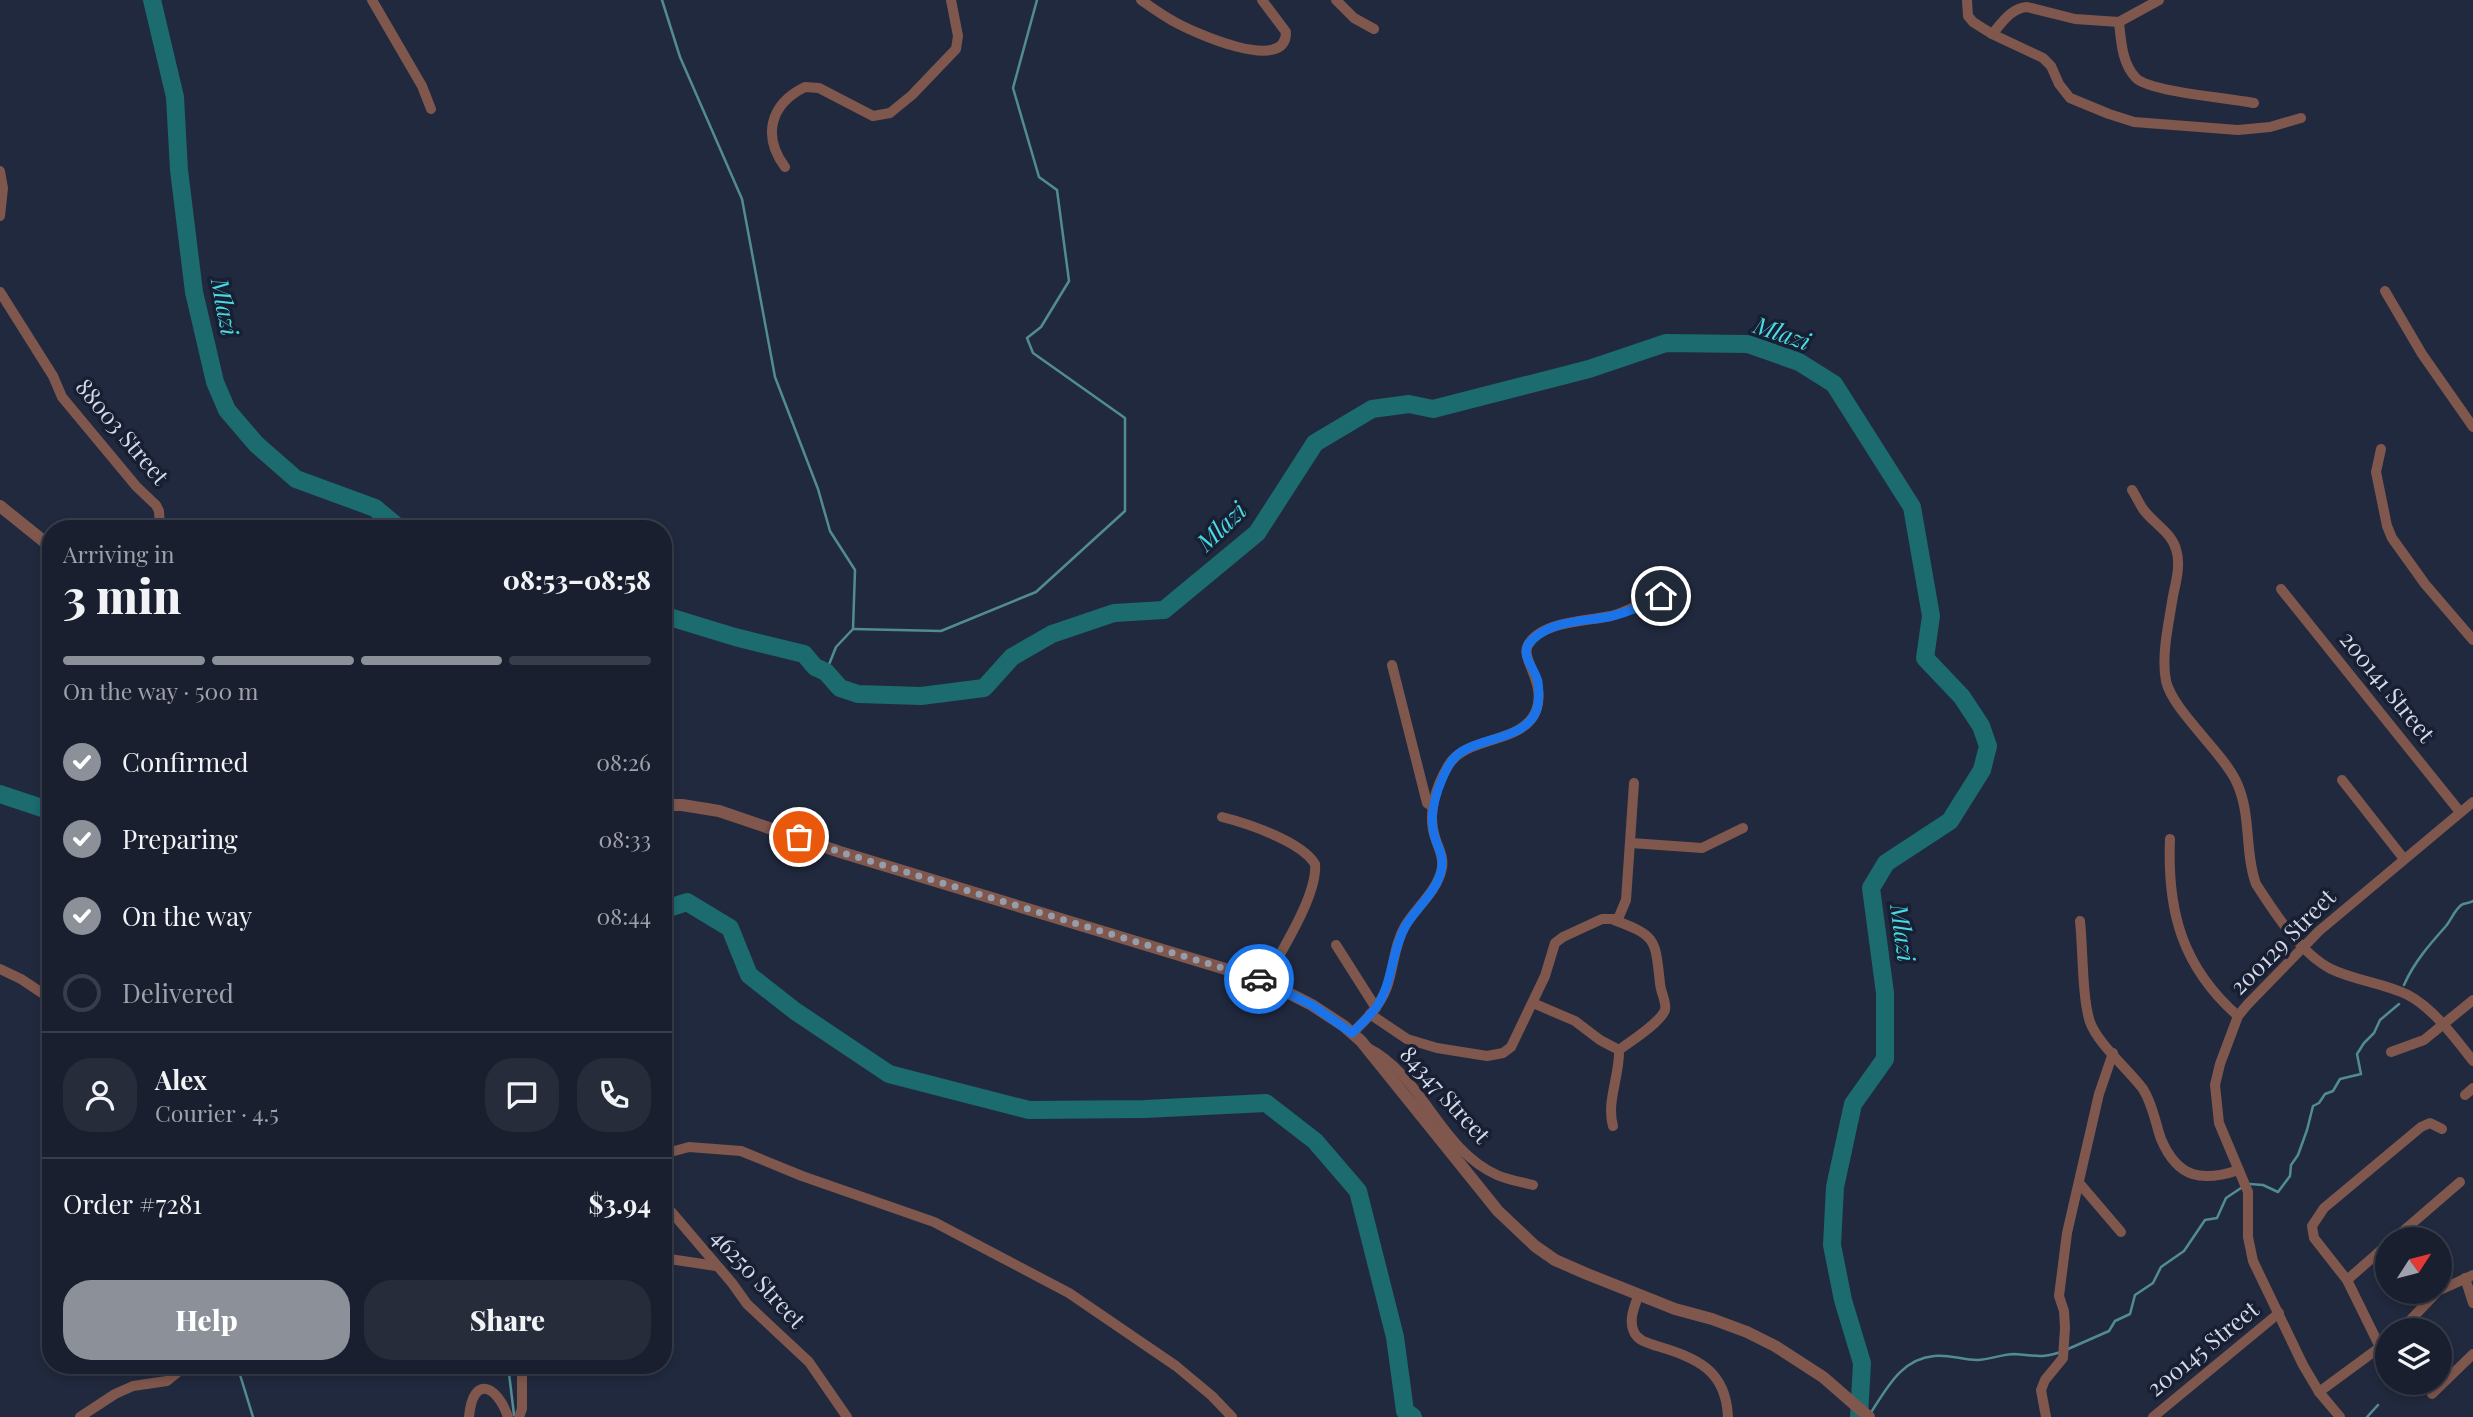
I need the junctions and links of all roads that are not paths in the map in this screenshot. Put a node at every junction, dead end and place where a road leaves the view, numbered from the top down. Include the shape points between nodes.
1 (372, 0) edge
2 (951, 0) edge
3 (1141, 0) edge
4 (1262, 0) edge
5 (1336, 0) edge
6 (1966, 0) edge
7 (2160, 0) edge
8 (2119, 22) junction
9 (1374, 29) dead end
10 (1992, 34) junction
11 (2253, 103) dead end
12 (432, 109) dead end
13 (2301, 118) dead end
14 (785, 167) dead end
15 (0, 171) edge
16 (0, 216) edge
17 (2385, 291) dead end
18 (0, 292) edge
19 (2473, 427) edge
20 (2381, 449) dead end
21 (2132, 490) dead end
22 (0, 506) edge
23 (160, 520) edge
24 (42, 540) edge
25 (1665, 587) dead end
26 (2281, 589) dead end
27 (2473, 640) edge
28 (1392, 664) dead end
29 (2342, 780) dead end
30 (1634, 783) dead end
31 (2473, 802) edge
32 (672, 805) edge
33 (1433, 807) junction
34 (2460, 812) junction
35 (1222, 817) dead end
36 (1743, 828) dead end
37 (2170, 839) dead end
38 (1631, 843) junction
39 (2404, 859) junction
40 (1614, 920) junction
41 (2080, 921) dead end
42 (1336, 945) dead end
43 (2303, 947) junction
44 (0, 969) edge
45 (1265, 981) junction
46 (42, 993) edge
47 (2473, 1000) edge
48 (1533, 1003) junction
49 (1370, 1015) junction
50 (2238, 1016) junction
51 (2442, 1023) junction
52 (1356, 1037) junction
53 (1619, 1049) junction
54 (2391, 1052) dead end
55 (2113, 1054) junction
56 (2473, 1060) edge
57 (1613, 1126) dead end
58 (2442, 1129) dead end
59 (672, 1152) edge
60 (2241, 1174) junction
61 (2460, 1182) dead end
62 (2080, 1184) junction
63 (1533, 1185) dead end
64 (672, 1213) edge
65 (2408, 1227) edge
66 (2121, 1233) dead end
67 (2375, 1256) edge
68 (672, 1259) edge
69 (716, 1266) junction
70 (2469, 1276) edge
71 (2347, 1280) junction
72 (2452, 1284) edge
73 (1639, 1294) junction
74 (2473, 1303) edge
75 (2426, 1304) edge
76 (2279, 1313) junction
77 (2412, 1318) edge
78 (2375, 1329) edge
79 (2375, 1352) edge
80 (2473, 1354) edge
81 (176, 1374) edge
82 (522, 1374) edge
83 (2452, 1374) edge
84 (2319, 1392) junction
85 (1728, 1415) edge
86 (80, 1417) edge
87 (469, 1417) edge
88 (508, 1417) edge
89 (519, 1417) edge
90 (847, 1417) edge
91 (1232, 1417) edge
92 (1869, 1417) edge
93 (2046, 1417) edge
94 (2153, 1417) edge
95 (2340, 1417) edge

1 - 12 street
2 - 14 street via 956,49 890,113 873,116 819,88 805,87 788,98 772,125 771,140
3 - 4 street via 1174,22 1226,43 1251,50 1279,50 1286,32
5 - 9 street
6 - 10 street via 1968,16
7 - 8 street
8 - 10 street via 2075,19 2027,7 2014,11
8 - 11 street via 2129,67 2143,83
10 - 13 street via 2043,58 2070,97 2134,122 2238,130
15 - 16 street
17 - 19 street via 2422,355
18 - 23 street, 88003 Street via 62,397 156,505
20 - 27 street via 2375,472 2392,538
21 - 43 street via 2177,552 2166,650 2170,692 2234,778 2248,822 2256,884
22 - 24 street
25 - 33 street via 1658,598 1626,611 1572,620 1535,637 1526,653 1538,682 1539,698 1532,718 1500,738 1459,753 1444,773
26 - 34 street, 200141 Street
28 - 33 street via 1427,803
29 - 39 street
30 - 38 street
31 - 34 street, 200129 Street
32 - 45 street via 719,811
33 - 49 street via 1434,835 1443,865 1401,934 1387,986
34 - 39 street, 200129 Street
35 - 45 street via 1289,843 1315,864 1302,912
36 - 38 street via 1702,848
37 - 50 street via 2170,882 2181,937 2207,986
38 - 40 street via 1626,900 1621,916
39 - 43 street, 200129 Street
40 - 48 street via 1602,919 1555,943
40 - 53 street via 1639,929 1653,941 1665,1006 1655,1022
41 - 55 street via 2088,1015
42 - 49 street
43 - 50 street, 200129 Street
43 - 51 street via 2331,968 2409,996
44 - 46 street
45 - 52 street via 1312,1005
47 - 51 street
48 - 49 street via 1511,1047 1487,1056 1415,1042
48 - 53 street via 1575,1021
49 - 52 street
50 - 60 street, 200129 Street via 2215,1085 2219,1123
51 - 54 street via 2424,1040
51 - 56 street
52 - 63 street, 84347 Street via 1398,1069 1466,1153 1498,1175
52 - 73 street via 1516,1230 1562,1263
53 - 57 street via 1610,1112
55 - 60 street via 2146,1094 2161,1140 2179,1165 2198,1177
55 - 62 street via 2099,1094
58 - 71 street via 2430,1123 2421,1126 2316,1218 2314,1238
59 - 91 street via 689,1147 741,1151 933,1222 1069,1293 1176,1366
60 - 76 street, 200129 Street via 2248,1192 2250,1253
61 - 65 street
62 - 66 street
62 - 93 street via 2059,1282 2065,1328 2063,1358 2041,1390
64 - 69 street, 46250 Street
67 - 71 street
68 - 69 street
69 - 90 street, 46250 Street via 747,1304 808,1362
70 - 72 street
70 - 74 street
71 - 78 street
73 - 85 street via 1631,1324 1638,1337 1705,1366 1720,1381
73 - 92 street via 1775,1346 1823,1377
75 - 77 street
76 - 84 street, 200129 Street
76 - 94 street, 200145 Street
79 - 84 street
80 - 83 street
81 - 86 street via 167,1381 134,1385
82 - 89 street
84 - 95 street, 200129 Street
87 - 88 street via 472,1396 487,1389 496,1395

